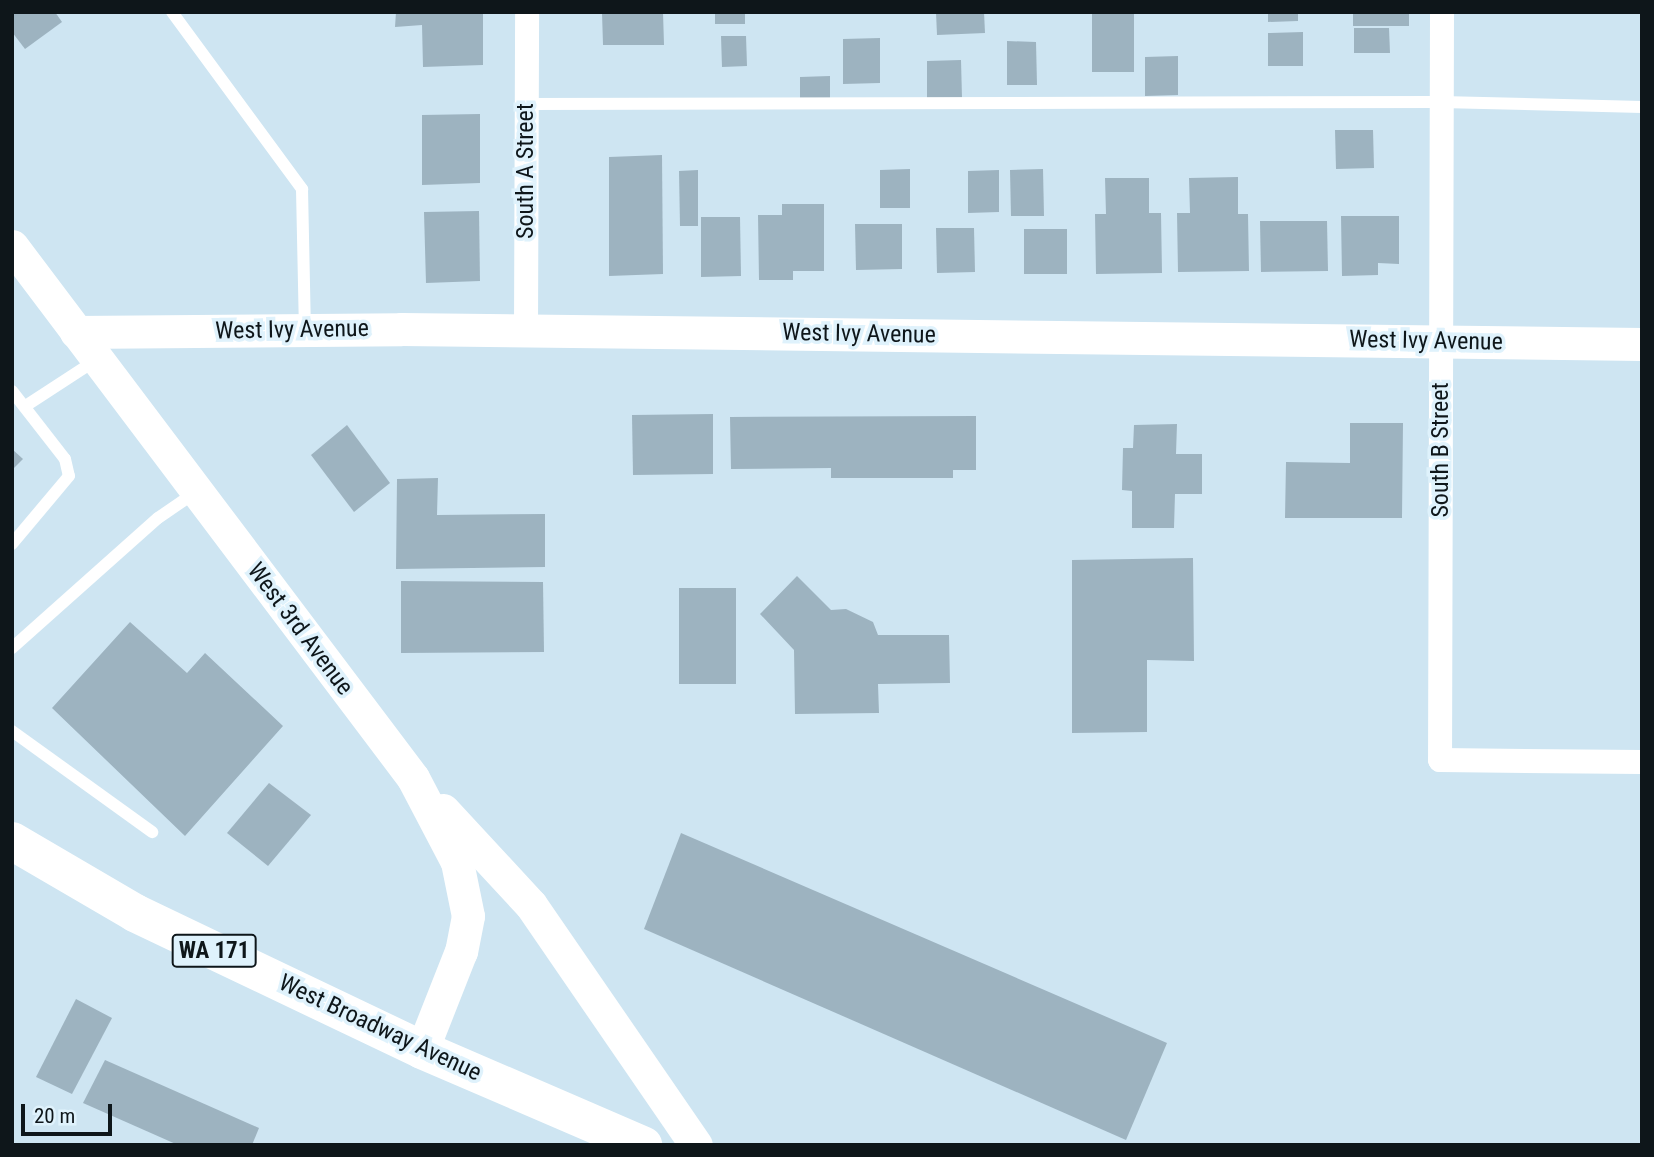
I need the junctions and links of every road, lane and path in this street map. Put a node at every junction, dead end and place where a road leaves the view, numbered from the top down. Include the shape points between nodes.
1 (172, 12) edge
2 (527, 12) edge
3 (1442, 12) edge
4 (1441, 102) junction
5 (526, 104) junction
6 (1642, 107) edge
7 (12, 246) edge
8 (306, 329) junction
9 (526, 330) junction
10 (76, 332) junction
11 (1441, 341) junction
12 (1642, 344) edge
13 (97, 359) junction
14 (12, 391) edge
15 (27, 405) junction
16 (197, 492) junction
17 (12, 544) edge
18 (12, 648) edge
19 (12, 731) edge
20 (1642, 762) edge
21 (413, 778) junction
22 (152, 832) dead end
23 (12, 841) edge
24 (422, 1050) junction
25 (600, 1134) edge
26 (643, 1145) edge
27 (696, 1145) edge

1 - 8 lane via 302,189
2 - 5 street, South A Street
3 - 4 street, South B Street
4 - 5 lane
4 - 6 lane
4 - 11 street, South B Street
5 - 9 street, South A Street
7 - 10 street, West 3rd Avenue
8 - 9 street, West Ivy Avenue
8 - 10 street, West Ivy Avenue
9 - 11 street, West Ivy Avenue
10 - 13 street, West 3rd Avenue
11 - 12 street, West Ivy Avenue
11 - 20 street, South B Street via 1440,760
13 - 15 lane
13 - 16 street, West 3rd Avenue
14 - 15 lane
15 - 17 lane via 65,459 69,476
16 - 18 lane via 158,518
16 - 21 street, West 3rd Avenue
19 - 22 lane
21 - 24 street, West 3rd Avenue via 457,862 468,916 461,951
21 - 27 street via 531,905
23 - 24 main road, West Broadway Avenue / WA 171 via 135,913
24 - 25 main road, West Broadway Avenue / WA 171
25 - 26 main road, West Broadway Avenue / WA 171

